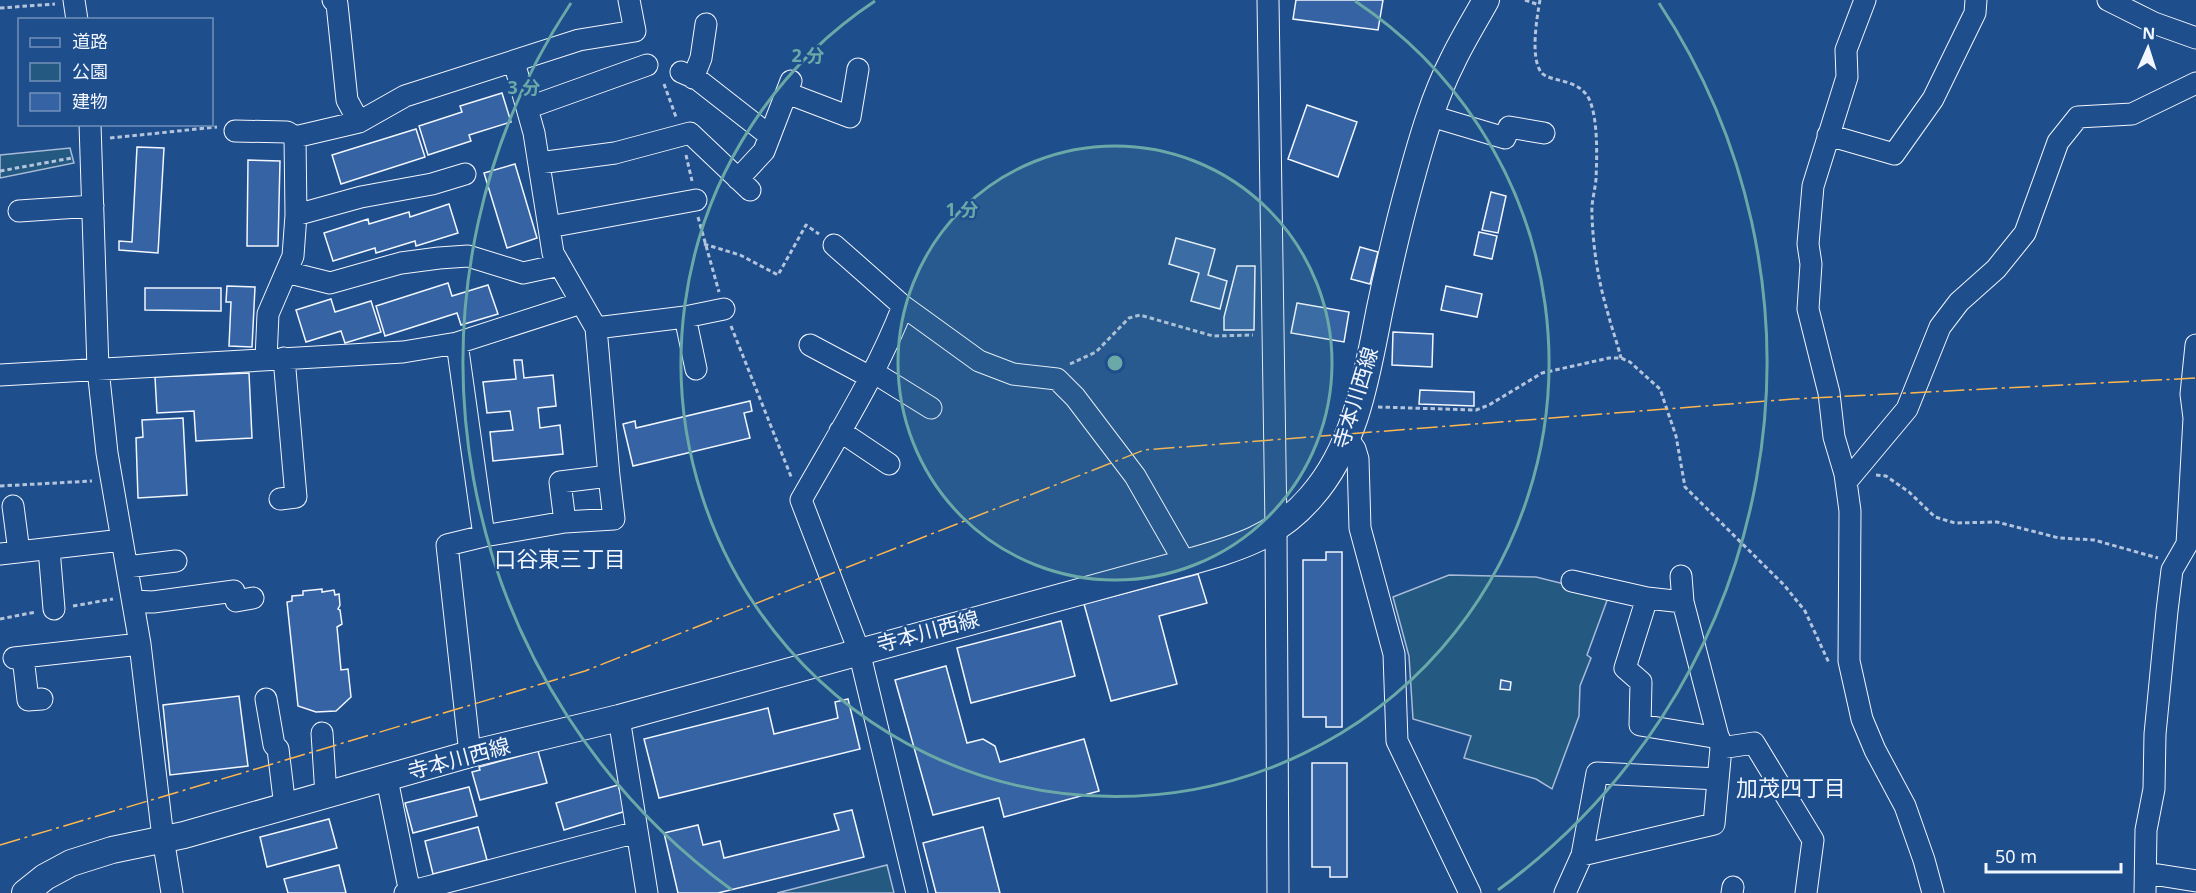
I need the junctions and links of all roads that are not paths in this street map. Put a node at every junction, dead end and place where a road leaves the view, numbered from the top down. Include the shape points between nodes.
1 (333, 0) edge
2 (629, 0) edge
3 (1268, 0) edge
4 (1486, 0) edge
5 (1865, 0) edge
6 (1976, 0) edge
7 (2108, 0) edge
8 (706, 24) dead end
9 (2196, 38) edge
10 (514, 62) junction
11 (647, 65) dead end
12 (858, 69) dead end
13 (2196, 83) edge
14 (527, 108) junction
15 (1431, 116) junction
16 (359, 122) junction
17 (236, 131) road end
18 (1544, 133) dead end
19 (1828, 135) junction
20 (770, 136) junction
21 (295, 137) junction
22 (90, 140) edge
23 (539, 163) junction
24 (465, 174) dead end
25 (696, 200) dead end
26 (93, 206) junction
27 (19, 211) dead end
28 (296, 215) junction
29 (549, 227) junction
30 (834, 245) road end
31 (560, 265) junction
32 (286, 272) junction
33 (581, 303) junction
34 (903, 306) junction
35 (724, 309) road end
36 (685, 317) junction
37 (596, 328) junction
38 (457, 343) junction
39 (810, 345) dead end
40 (2196, 345) edge
41 (274, 358) junction
42 (98, 369) junction
43 (696, 369) dead end
44 (872, 374) junction
45 (0, 375) edge
46 (930, 408) dead end
47 (840, 431) junction
48 (1348, 439) junction
49 (889, 464) dead end
50 (609, 476) junction
51 (1850, 477) junction
52 (296, 497) dead end
53 (13, 506) dead end
54 (565, 522) junction
55 (1276, 527) junction
56 (484, 537) junction
57 (122, 540) junction
58 (49, 549) junction
59 (10, 553) edge
60 (176, 561) dead end
61 (1185, 563) junction
62 (127, 567) junction
63 (1681, 576) dead end
64 (1572, 581) dead end
65 (253, 598) dead end
66 (1647, 598) junction
67 (133, 601) junction
68 (1683, 602) junction
69 (54, 609) dead end
70 (140, 644) junction
71 (859, 651) junction
72 (266, 699) dead end
73 (29, 701) dead end
74 (619, 718) junction
75 (322, 733) dead end
76 (1720, 743) junction
77 (470, 754) junction
78 (387, 779) junction
79 (1718, 779) junction
80 (327, 795) junction
81 (285, 807) junction
82 (638, 832) junction
83 (165, 850) junction
84 (1582, 855) junction
85 (2196, 881) edge
86 (2146, 883) edge
87 (25, 893) edge
88 (160, 893) edge
89 (172, 893) edge
90 (182, 893) edge
91 (408, 893) edge
92 (647, 893) edge
93 (917, 893) edge
94 (1278, 893) edge
95 (1454, 893) edge
96 (1470, 893) edge
97 (1565, 893) edge
98 (1806, 893) edge
99 (1933, 893) edge

1 - 16 street via 348,28 347,100
2 - 10 street via 635,31 579,40
3 - 55 street
4 - 15 main road, 寺本川西線 via 1452,60
5 - 19 street via 1846,50 1847,77
6 - 19 street via 1975,13 1933,99 1894,154
7 - 9 street
8 - 20 street via 701,58 687,75
10 - 14 street
10 - 16 street via 405,96
11 - 14 street
12 - 20 street via 850,117 789,87
13 - 51 street via 2132,114 2078,117 2058,142 2025,233 1940,327 1907,409
14 - 23 street
15 - 18 street via 1505,138 1509,127
15 - 48 main road, 寺本川西線 via 1408,190
16 - 21 street
17 - 21 street via 287,132
19 - 51 street via 1813,186 1808,309 1829,393 1834,437
20 - 23 street via 744,184 690,133 638,139 615,153
21 - 28 street
22 - 26 street
23 - 29 street
24 - 28 street
25 - 29 street
26 - 27 street
26 - 42 street
28 - 32 street via 293,256
29 - 31 street via 553,253
30 - 34 street
31 - 32 street via 523,273 468,256 440,258 401,263 330,283
31 - 33 street
32 - 41 street via 268,314
33 - 37 street
33 - 38 street
34 - 44 street
34 - 61 street via 980,361 1013,374 1053,378 1075,397 1135,476
35 - 36 street
36 - 37 street
36 - 43 street
37 - 50 street
38 - 41 street via 403,352
38 - 56 street
39 - 44 street
40 - 86 street via 2187,544 2172,570 2169,591 2155,734 2154,789 2146,830
41 - 42 street
41 - 52 street
42 - 45 street
42 - 57 street
44 - 46 street
44 - 47 street
47 - 49 street
47 - 71 street via 801,500
48 - 55 main road, 寺本川西線 via 1313,496
48 - 96 street via 1358,459 1360,528 1394,654 1396,741
50 - 54 street via 560,482
50 - 54 street via 614,519
51 - 99 street via 1849,660 1862,719 1905,806
53 - 59 street
54 - 56 street
55 - 61 main road, 寺本川西線 via 1239,548
55 - 94 street
56 - 77 street via 447,545
57 - 58 street
57 - 62 street
58 - 59 street
58 - 69 street
60 - 62 street
61 - 71 main road, 寺本川西線
62 - 67 street
63 - 68 street
64 - 66 street
65 - 67 street via 236,601 234,591
66 - 68 street
66 - 76 street via 1625,668 1641,682 1640,725
67 - 70 street
68 - 76 street
70 - 73 street via 88,655 19,657
70 - 83 street
71 - 74 main road, 寺本川西線
71 - 93 street
72 - 81 street
74 - 77 main road, 寺本川西線
74 - 82 street
75 - 80 street
76 - 79 street
76 - 98 street via 1754,743 1813,840
77 - 78 main road, 寺本川西線
78 - 80 main road, 寺本川西線
78 - 91 street
79 - 84 street via 1714,824
79 - 84 street via 1597,773
80 - 81 main road, 寺本川西線
81 - 83 main road, 寺本川西線 via 184,835
82 - 91 street
82 - 92 street
83 - 87 main road, 寺本川西線 via 112,850 71,864
83 - 88 street
83 - 89 street
83 - 90 street
84 - 97 street
85 - 86 street
95 - 96 street

